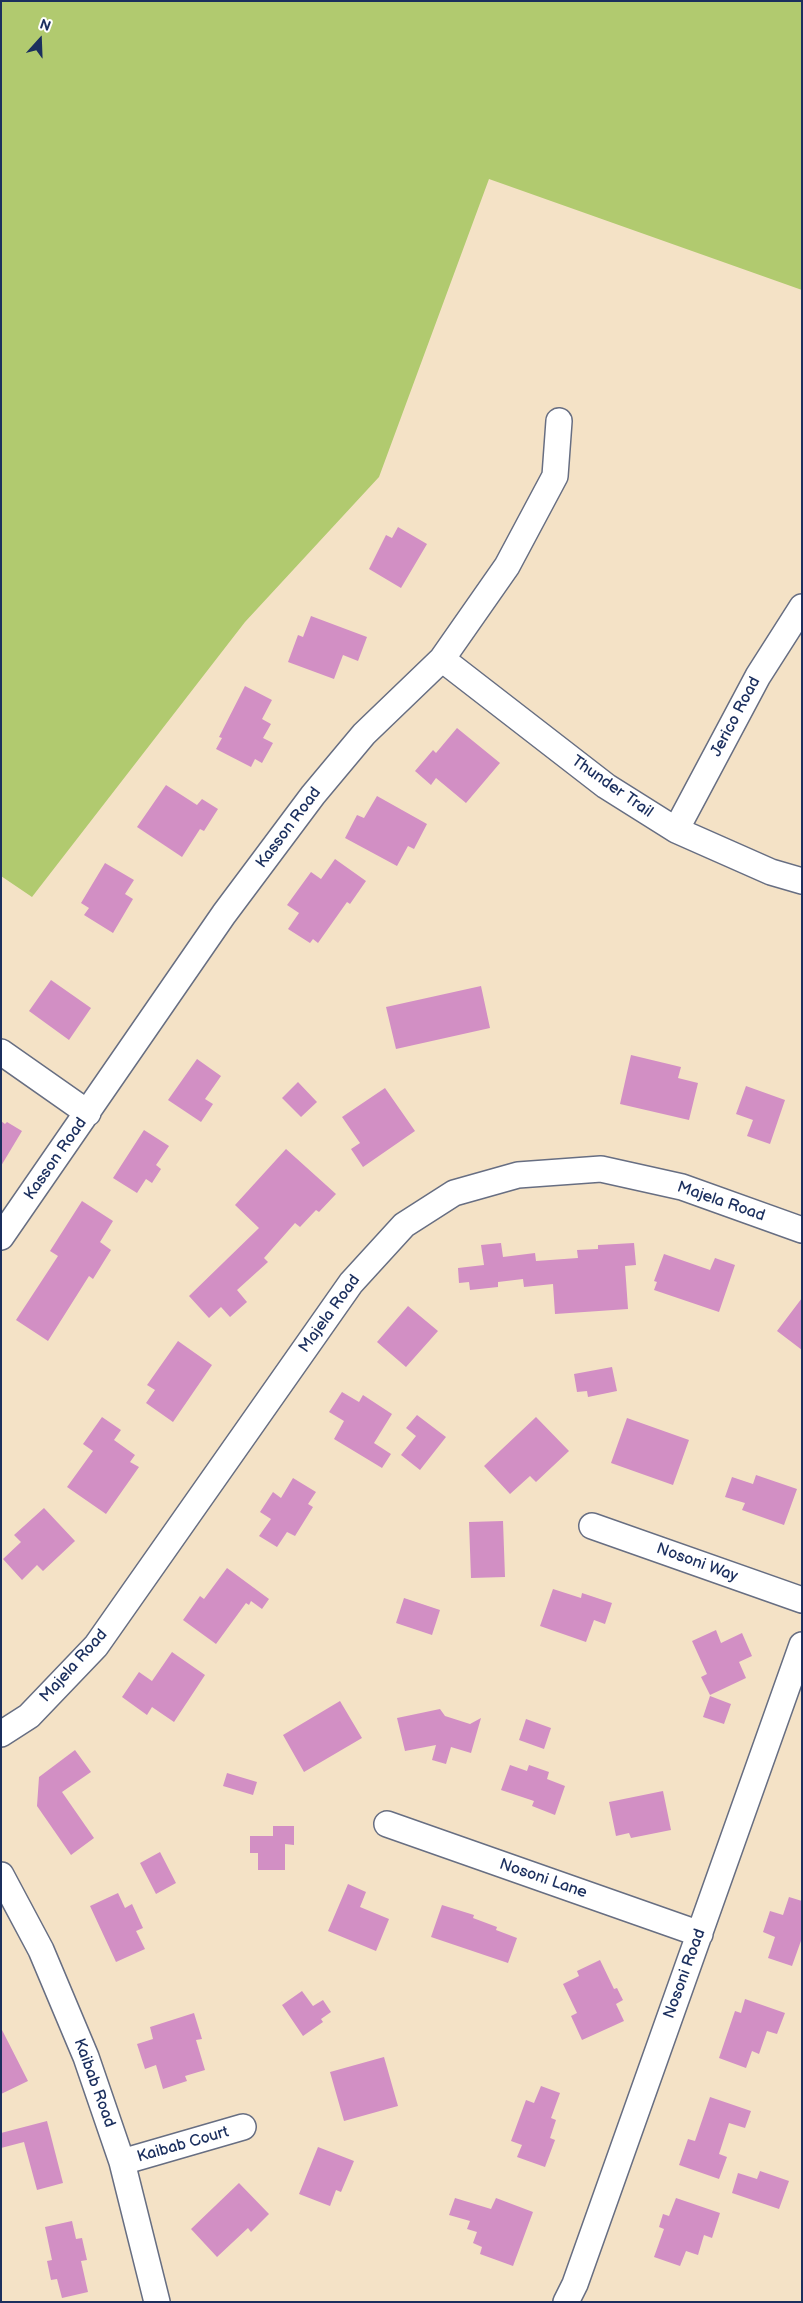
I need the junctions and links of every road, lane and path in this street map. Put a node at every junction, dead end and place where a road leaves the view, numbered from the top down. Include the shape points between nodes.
1 (560, 420) dead end
2 (802, 606) edge
3 (442, 659) junction
4 (676, 830) junction
5 (802, 881) edge
6 (1, 1052) edge
7 (88, 1113) junction
8 (802, 1230) edge
9 (1, 1237) edge
10 (592, 1526) dead end
11 (802, 1600) edge
12 (802, 1645) edge
13 (1, 1734) edge
14 (387, 1824) dead end
15 (1, 1875) edge
16 (700, 1934) junction
17 (243, 2127) dead end
18 (122, 2162) junction
19 (157, 2302) edge
20 (566, 2302) edge

1 - 3 street, Kasson Road via 555,476 507,566
2 - 4 street, Jerico Road via 758,676
3 - 4 street, Thunder Trail via 606,786
3 - 7 street, Kasson Road via 364,734 313,795 224,914
4 - 5 street, Thunder Trail via 771,872
6 - 7 street
7 - 9 street, Kasson Road
8 - 13 street, Majela Road via 682,1186 601,1170 518,1175 447,1197 404,1225 351,1283 96,1646 29,1716
10 - 11 street, Nosoni Way
12 - 16 street, Nosoni Road
14 - 16 street, Nosoni Lane
15 - 18 street, Kaibab Road via 42,1950 86,2057
16 - 20 street, Nosoni Road
17 - 18 street, Kaibab Court
18 - 19 street, Kaibab Road

